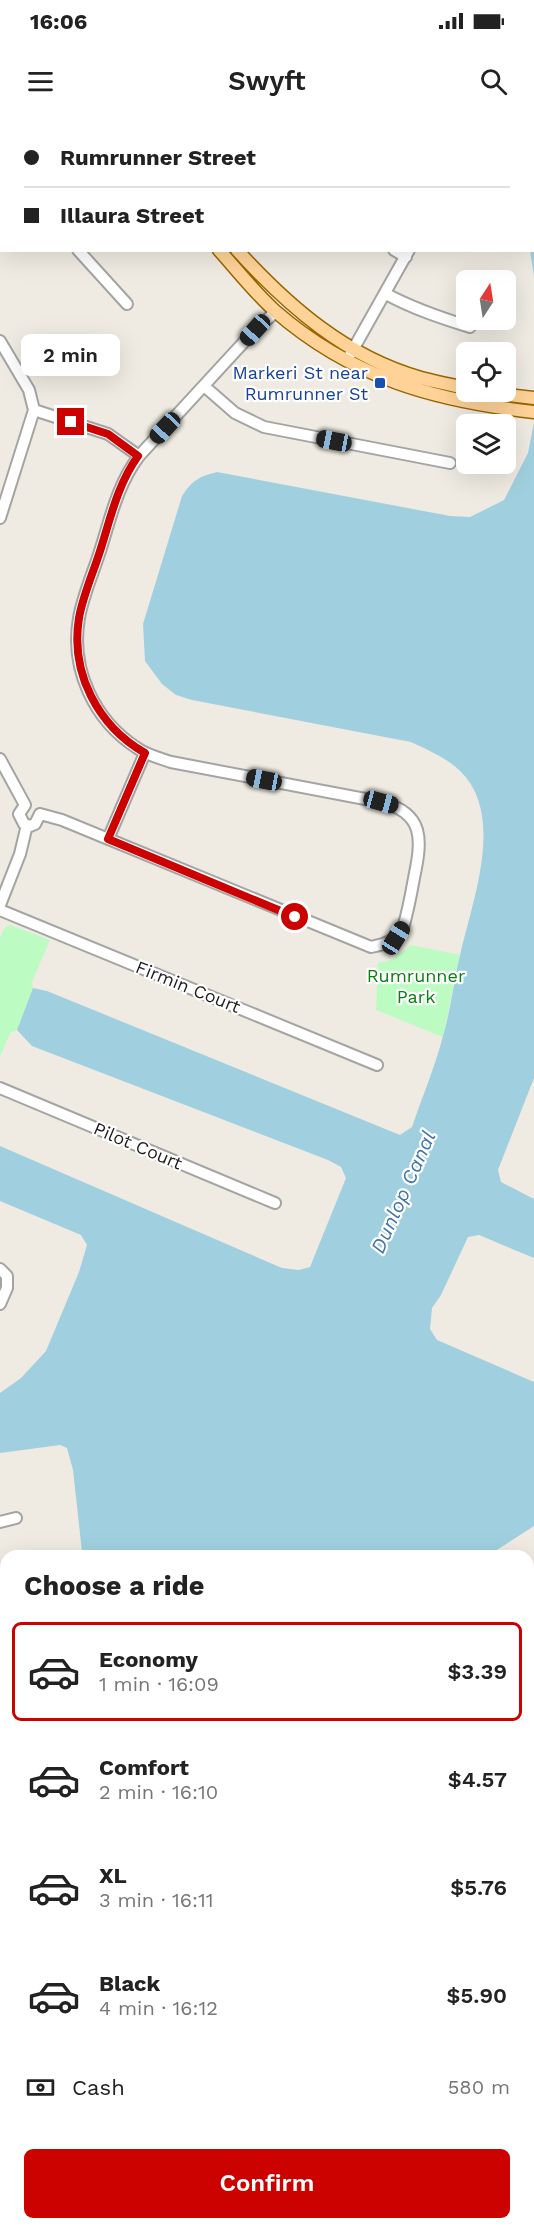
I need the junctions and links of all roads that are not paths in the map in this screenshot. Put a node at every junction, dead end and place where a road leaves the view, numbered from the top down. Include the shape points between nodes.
1 (80, 252) edge
2 (221, 252) edge
3 (239, 252) edge
4 (407, 254) edge
5 (386, 294) junction
6 (285, 299) junction
7 (127, 304) dead end
8 (274, 310) junction
9 (456, 323) edge
10 (0, 341) edge
11 (355, 350) junction
12 (346, 360) junction
13 (204, 386) junction
14 (456, 386) edge
15 (516, 396) edge
16 (534, 398) edge
17 (34, 410) junction
18 (534, 412) edge
19 (138, 456) junction
20 (450, 463) dead end
21 (0, 518) edge
22 (145, 753) junction
23 (0, 759) edge
24 (25, 805) junction
25 (40, 814) junction
26 (27, 825) junction
27 (108, 839) junction
28 (0, 905) edge
29 (0, 910) edge
30 (377, 1065) dead end
31 (0, 1088) edge
32 (275, 1203) dead end
33 (0, 1269) edge
34 (0, 1304) edge
35 (16, 1518) dead end
36 (0, 1522) edge

1 - 7 street
2 - 8 main road
3 - 6 main road
4 - 5 street
5 - 9 street via 422,312
5 - 11 street
6 - 8 street
6 - 11 main road
8 - 12 main road
8 - 13 street
10 - 17 street via 29,390
11 - 12 street
11 - 14 main road via 420,378
12 - 18 main road via 418,392
13 - 19 street
13 - 20 street via 235,413 264,427
15 - 16 main road
17 - 19 street via 108,434
17 - 21 street
19 - 22 street via 116,499 79,618 77,640 87,691 98,710 115,730
22 - 27 street
22 - 27 street via 171,762 397,807 411,817 420,845 403,928 386,944 371,947
23 - 24 street
24 - 25 street via 36,806
24 - 26 street via 19,814 21,822
25 - 26 street via 36,824
25 - 27 street
26 - 28 street
29 - 30 street, Firmin Court
31 - 32 street, Pilot Court
33 - 34 street via 8,1276
35 - 36 street

